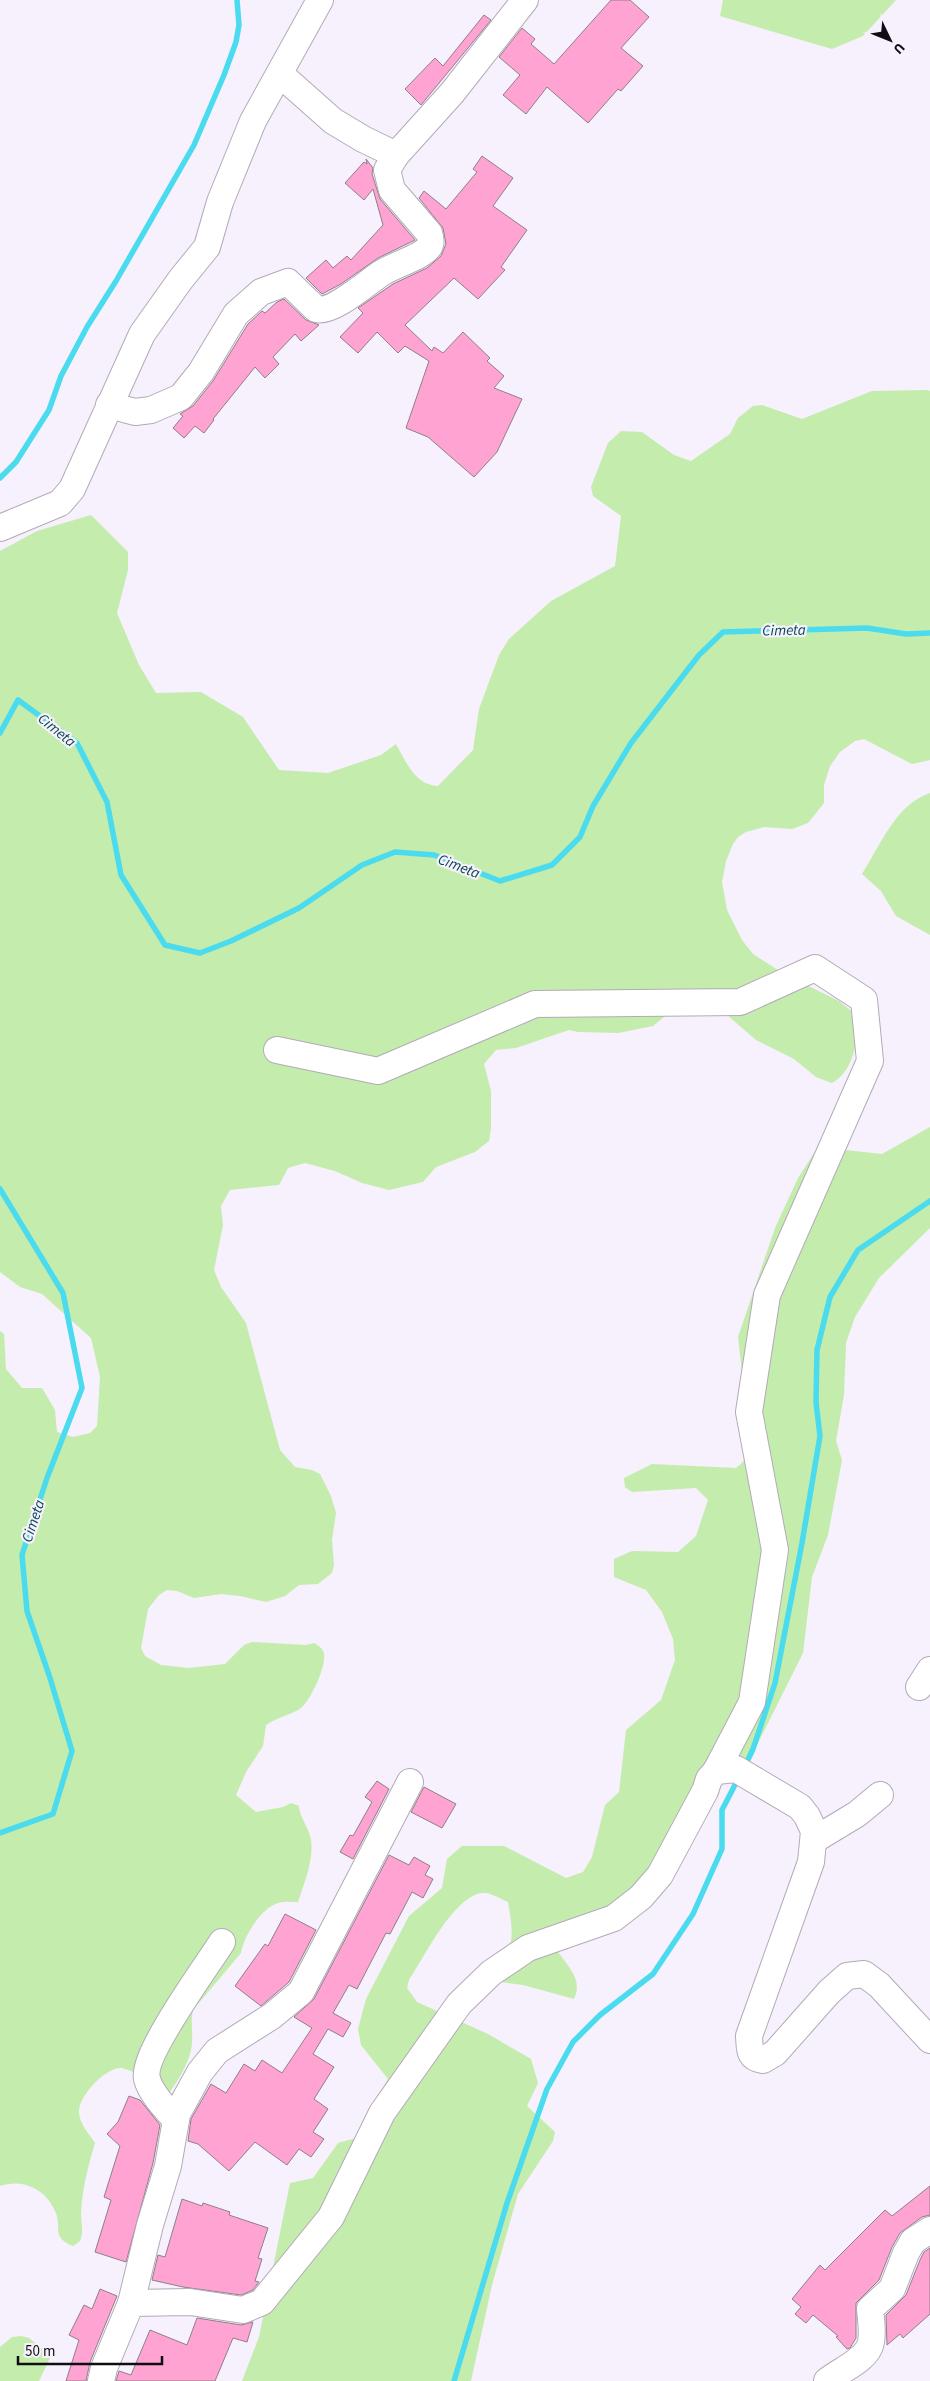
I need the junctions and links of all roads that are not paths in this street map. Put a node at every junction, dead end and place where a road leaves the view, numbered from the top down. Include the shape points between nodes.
1 (320, 0) edge
2 (526, 0) edge
3 (280, 74) junction
4 (396, 155) junction
5 (109, 405) junction
6 (0, 528) edge
7 (277, 1050) dead end
8 (716, 1771) junction
9 (410, 1782) dead end
10 (880, 1795) dead end
11 (814, 1840) junction
12 (222, 1942) dead end
13 (930, 2040) edge
14 (176, 2120) junction
15 (930, 2230) edge
16 (131, 2303) junction
17 (101, 2381) edge
18 (827, 2381) edge

1 - 3 street
2 - 4 street via 452,93
3 - 4 street via 333,121
3 - 5 street via 253,120 220,202 207,247 142,334
4 - 5 street via 387,170 388,182 429,233 430,247 391,266 323,310 316,309 288,282 261,292 236,314 201,372 181,397 151,410 135,412
5 - 6 street via 72,490 60,503
7 - 8 street via 378,1071 535,1004 740,1002 815,968 864,1000 870,1061 767,1295 749,1412 775,1550 752,1702
8 - 11 street via 736,1769 800,1807 812,1824
8 - 16 street via 660,1875 641,1897 614,1918 528,1948 491,1973 459,2004 382,2113 331,2217 262,2302 243,2310 190,2302
9 - 14 street via 301,1992 272,2016 217,2051 200,2072
10 - 11 street via 857,1814
11 - 13 street via 810,1862 749,2036 751,2054 755,2059 763,2060 775,2053 847,1976 864,1974 879,1985
12 - 14 street via 163,2033 148,2064 147,2079 159,2101
14 - 16 street via 168,2166
15 - 18 street via 913,2241 892,2289 870,2309 872,2341 869,2350
16 - 17 street

